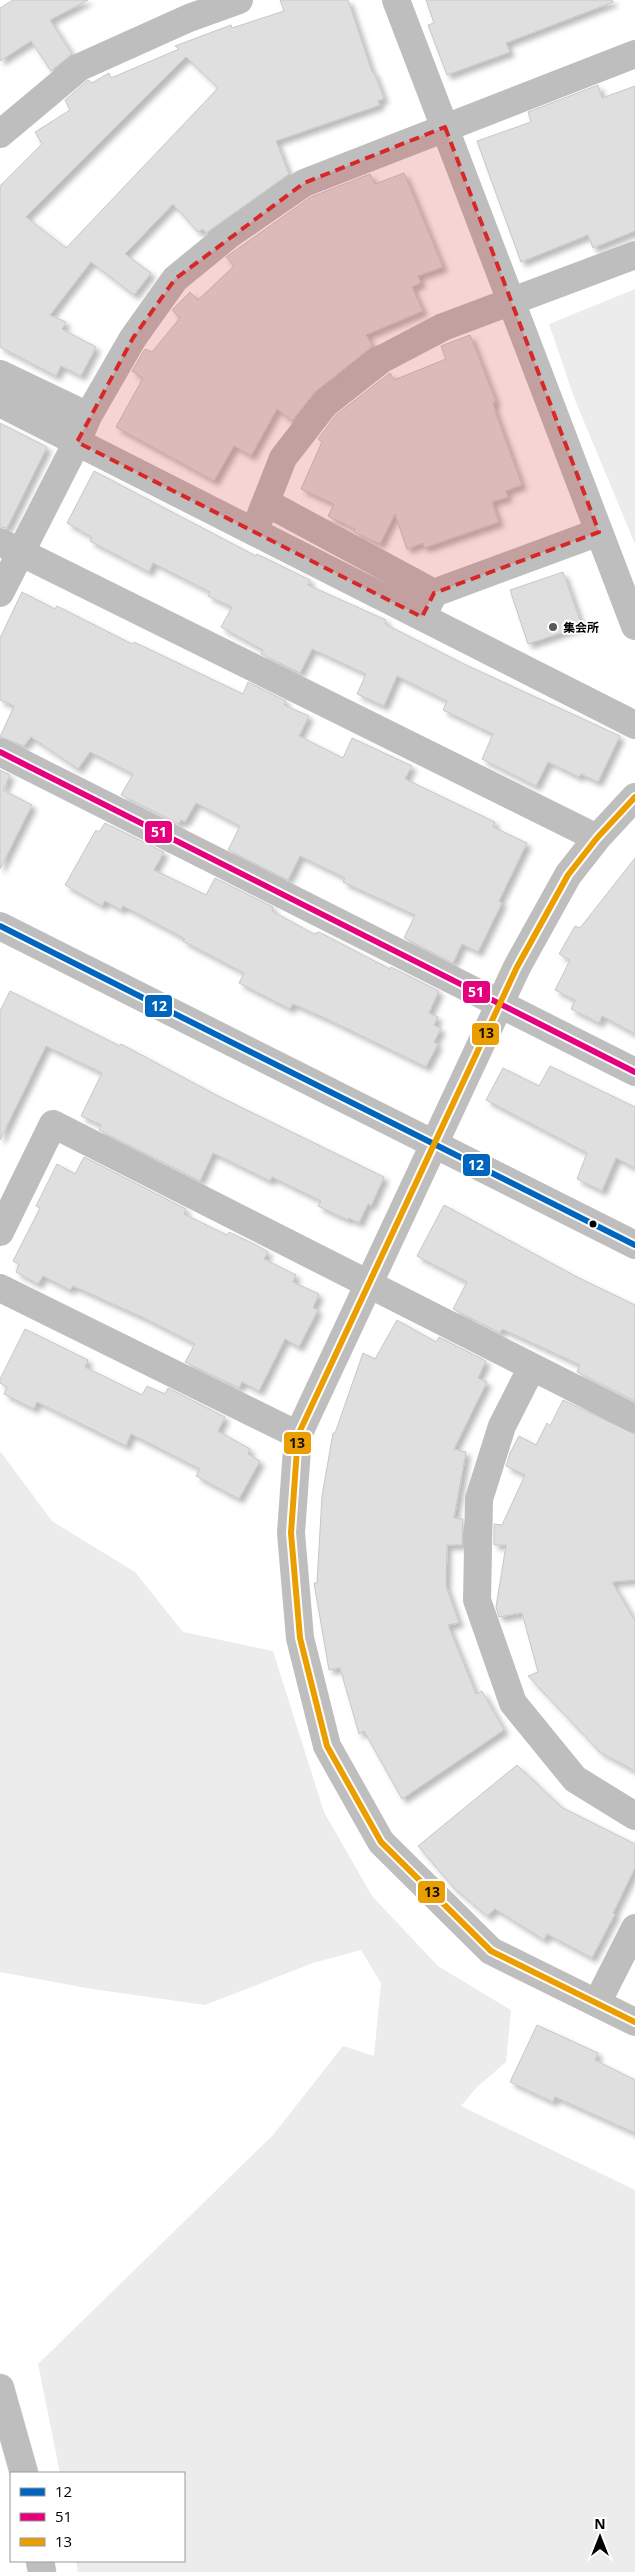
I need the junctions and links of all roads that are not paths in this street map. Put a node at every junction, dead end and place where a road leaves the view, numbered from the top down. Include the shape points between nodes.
1 (239, 0) edge
2 (396, 0) edge
3 (635, 54) edge
4 (445, 127) junction
5 (0, 134) edge
6 (635, 256) edge
7 (511, 301) junction
8 (0, 374) edge
9 (0, 403) edge
10 (88, 416) junction
11 (77, 442) junction
12 (267, 503) junction
13 (254, 532) junction
14 (599, 532) junction
15 (10, 547) edge
16 (0, 594) edge
17 (428, 605) junction
18 (635, 626) edge
19 (635, 724) edge
20 (0, 752) edge
21 (635, 797) edge
22 (597, 838) junction
23 (0, 926) edge
24 (500, 1004) junction
25 (635, 1072) edge
26 (434, 1144) junction
27 (0, 1232) edge
28 (635, 1245) edge
29 (368, 1285) junction
30 (0, 1288) edge
31 (532, 1368) junction
32 (635, 1420) edge
33 (298, 1435) junction
34 (635, 1816) edge
35 (635, 1928) edge
36 (596, 2003) junction
37 (635, 2022) edge
38 (0, 2388) edge
39 (24, 2472) edge

1 - 5 street via 189,18 80,67
2 - 4 street
3 - 4 street
4 - 7 street
4 - 10 street via 304,183 230,234 175,279 133,338
6 - 7 street
7 - 12 street via 443,327 382,359 325,404 283,458
7 - 14 street
8 - 10 street
9 - 11 street
10 - 11 street
11 - 13 street
11 - 15 street
12 - 13 street
12 - 17 street
13 - 17 street
14 - 17 street
14 - 18 street
15 - 16 street
15 - 22 street
17 - 19 street
20 - 24 street
21 - 22 street
22 - 24 street via 568,875
23 - 26 street
24 - 25 street
24 - 26 street
26 - 28 street
26 - 29 street
27 - 29 street via 53,1124
29 - 31 street
29 - 33 street
30 - 33 street
31 - 32 street
31 - 34 street via 502,1426 479,1499 477,1600 512,1703 575,1779
33 - 36 street via 291,1533 300,1638 327,1746 381,1842 491,1951
35 - 36 street
36 - 37 street
38 - 39 street

